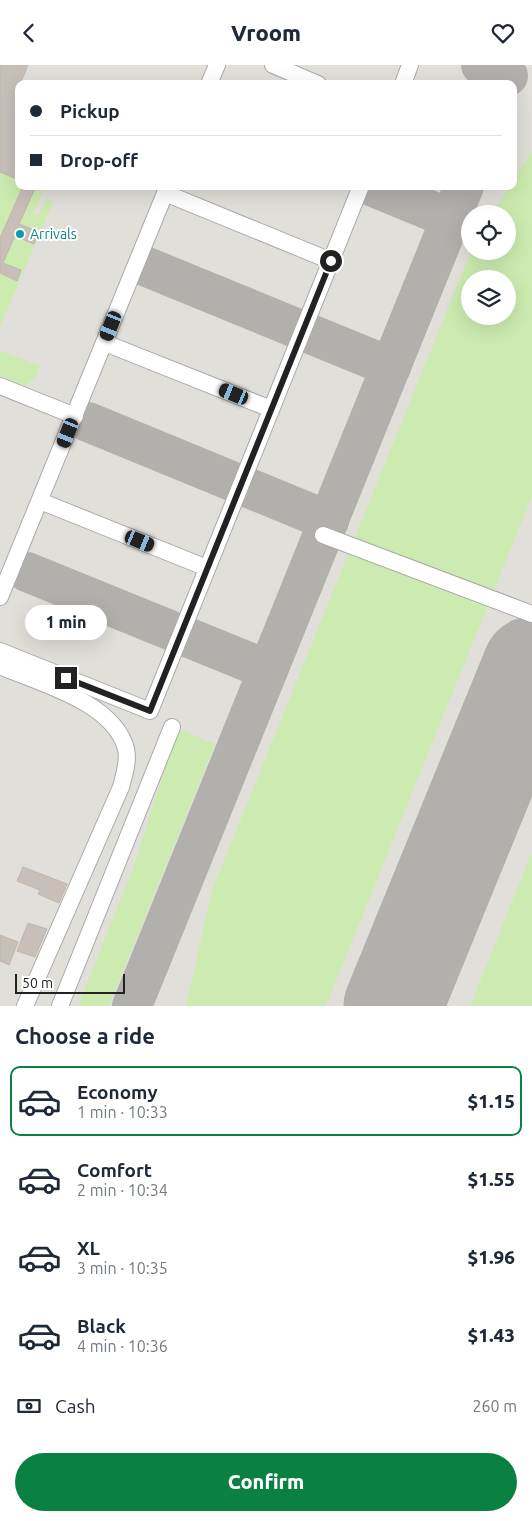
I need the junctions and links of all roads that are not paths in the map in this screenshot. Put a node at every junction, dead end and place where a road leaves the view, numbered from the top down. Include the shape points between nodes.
1 (217, 65) edge
2 (273, 65) edge
3 (410, 65) edge
4 (211, 80) edge
5 (309, 80) edge
6 (404, 80) edge
7 (166, 190) edge
8 (359, 190) edge
9 (331, 261) junction
10 (104, 343) junction
11 (0, 386) edge
12 (271, 409) junction
13 (75, 416) junction
14 (40, 501) junction
15 (323, 535) dead end
16 (207, 568) junction
17 (0, 597) edge
18 (532, 614) edge
19 (0, 651) edge
20 (0, 667) edge
21 (172, 727) dead end
22 (25, 1006) edge
23 (60, 1006) edge

1 - 4 lane
2 - 5 lane
3 - 6 lane
7 - 9 lane
7 - 10 lane
8 - 9 lane
9 - 12 lane
10 - 12 lane
10 - 13 lane
11 - 13 lane
12 - 16 lane
13 - 14 lane
14 - 16 lane
14 - 17 lane
15 - 18 lane
16 - 19 lane via 150,711
20 - 22 lane via 76,698 101,713 117,730 126,749 122,787
21 - 23 lane

